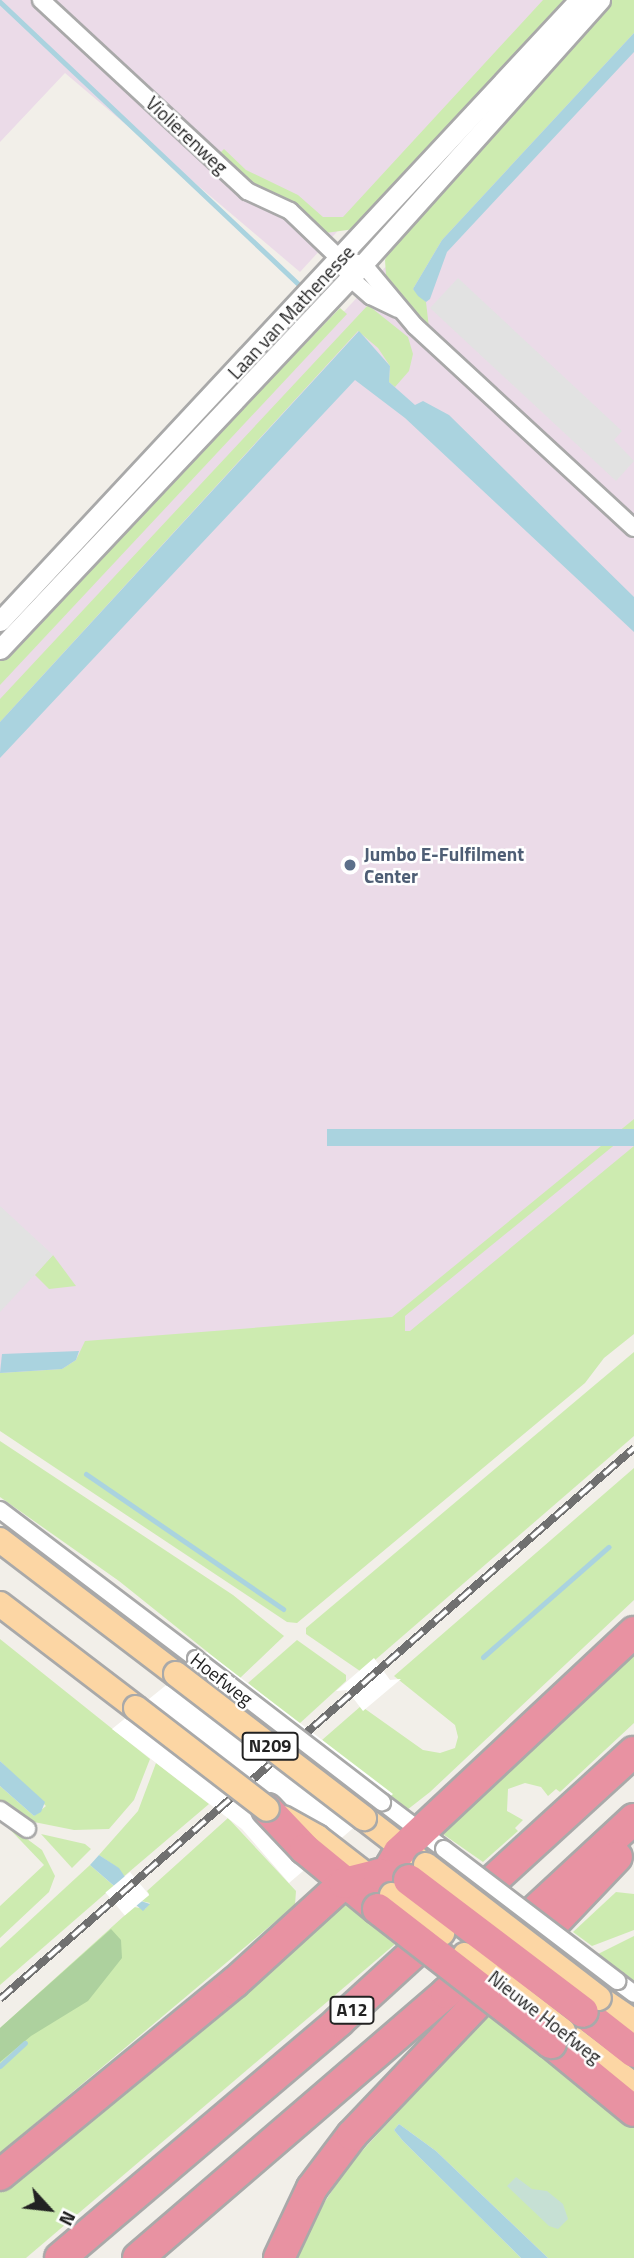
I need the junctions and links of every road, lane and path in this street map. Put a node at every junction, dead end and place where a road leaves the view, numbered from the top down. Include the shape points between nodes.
1 (41, 0) edge
2 (579, 0) edge
3 (600, 0) edge
4 (340, 259) junction
5 (357, 271) junction
6 (634, 528) edge
7 (0, 621) edge
8 (0, 649) edge
9 (0, 1510) edge
10 (0, 1540) edge
11 (0, 1604) edge
12 (634, 1632) edge
13 (634, 1752) edge
14 (267, 1809) joint
15 (0, 1810) edge
16 (373, 1810) junction
17 (634, 1819) edge
18 (27, 1829) dead end
19 (634, 1838) edge
20 (317, 1858) junction
21 (396, 1873) junction
22 (313, 1913) junction
23 (491, 1916) joint
24 (456, 1947) joint
25 (534, 1949) junction
26 (634, 1994) edge
27 (574, 2021) junction
28 (634, 2022) edge
29 (634, 2052) edge
30 (634, 2085) edge
31 (634, 2111) edge
32 (0, 2175) edge
33 (60, 2258) edge
34 (138, 2258) edge
35 (279, 2258) edge

1 - 4 street, Violierenweg via 247,191 290,211
2 - 4 street, Laan van Mathenesse
3 - 5 street, Laan van Mathenesse
4 - 5 street, Violierenweg
4 - 7 street, Laan van Mathenesse
5 - 6 street, Laan van Mathenesse via 371,296 398,309
5 - 8 street, Laan van Mathenesse
9 - 16 street, Hoefweg, bridge via 196,1659
10 - 16 main road, Hoefweg / N209, bridge via 176,1674
11 - 14 main road, N209, bridge
12 - 21 highway
13 - 33 highway, A12 via 359,2004
14 - 20 highway, N209
15 - 18 street
16 - 21 main road, Hoefweg / N209
17 - 34 highway, A12 via 446,1993
19 - 25 highway
20 - 21 highway, N209
20 - 22 highway
21 - 22 highway
21 - 23 main road, Hoefweg / N209, bridge
21 - 24 main road, Hoefweg / N209, bridge
21 - 26 street, Hoefweg, bridge via 509,1899
21 - 27 highway, N209, bridge
21 - 27 highway, N209, bridge
22 - 32 highway
23 - 25 main road, Nieuwe Hoefweg / N209, bridge
24 - 27 main road, Nieuwe Hoefweg / N209, bridge
25 - 27 main road, Nieuwe Hoefweg / N209, bridge
25 - 35 highway via 344,2144 302,2206
27 - 28 main road, Nieuwe Hoefweg / N209
27 - 29 highway, N209
27 - 30 main road, Nieuwe Hoefweg / N209
27 - 31 highway, N209

